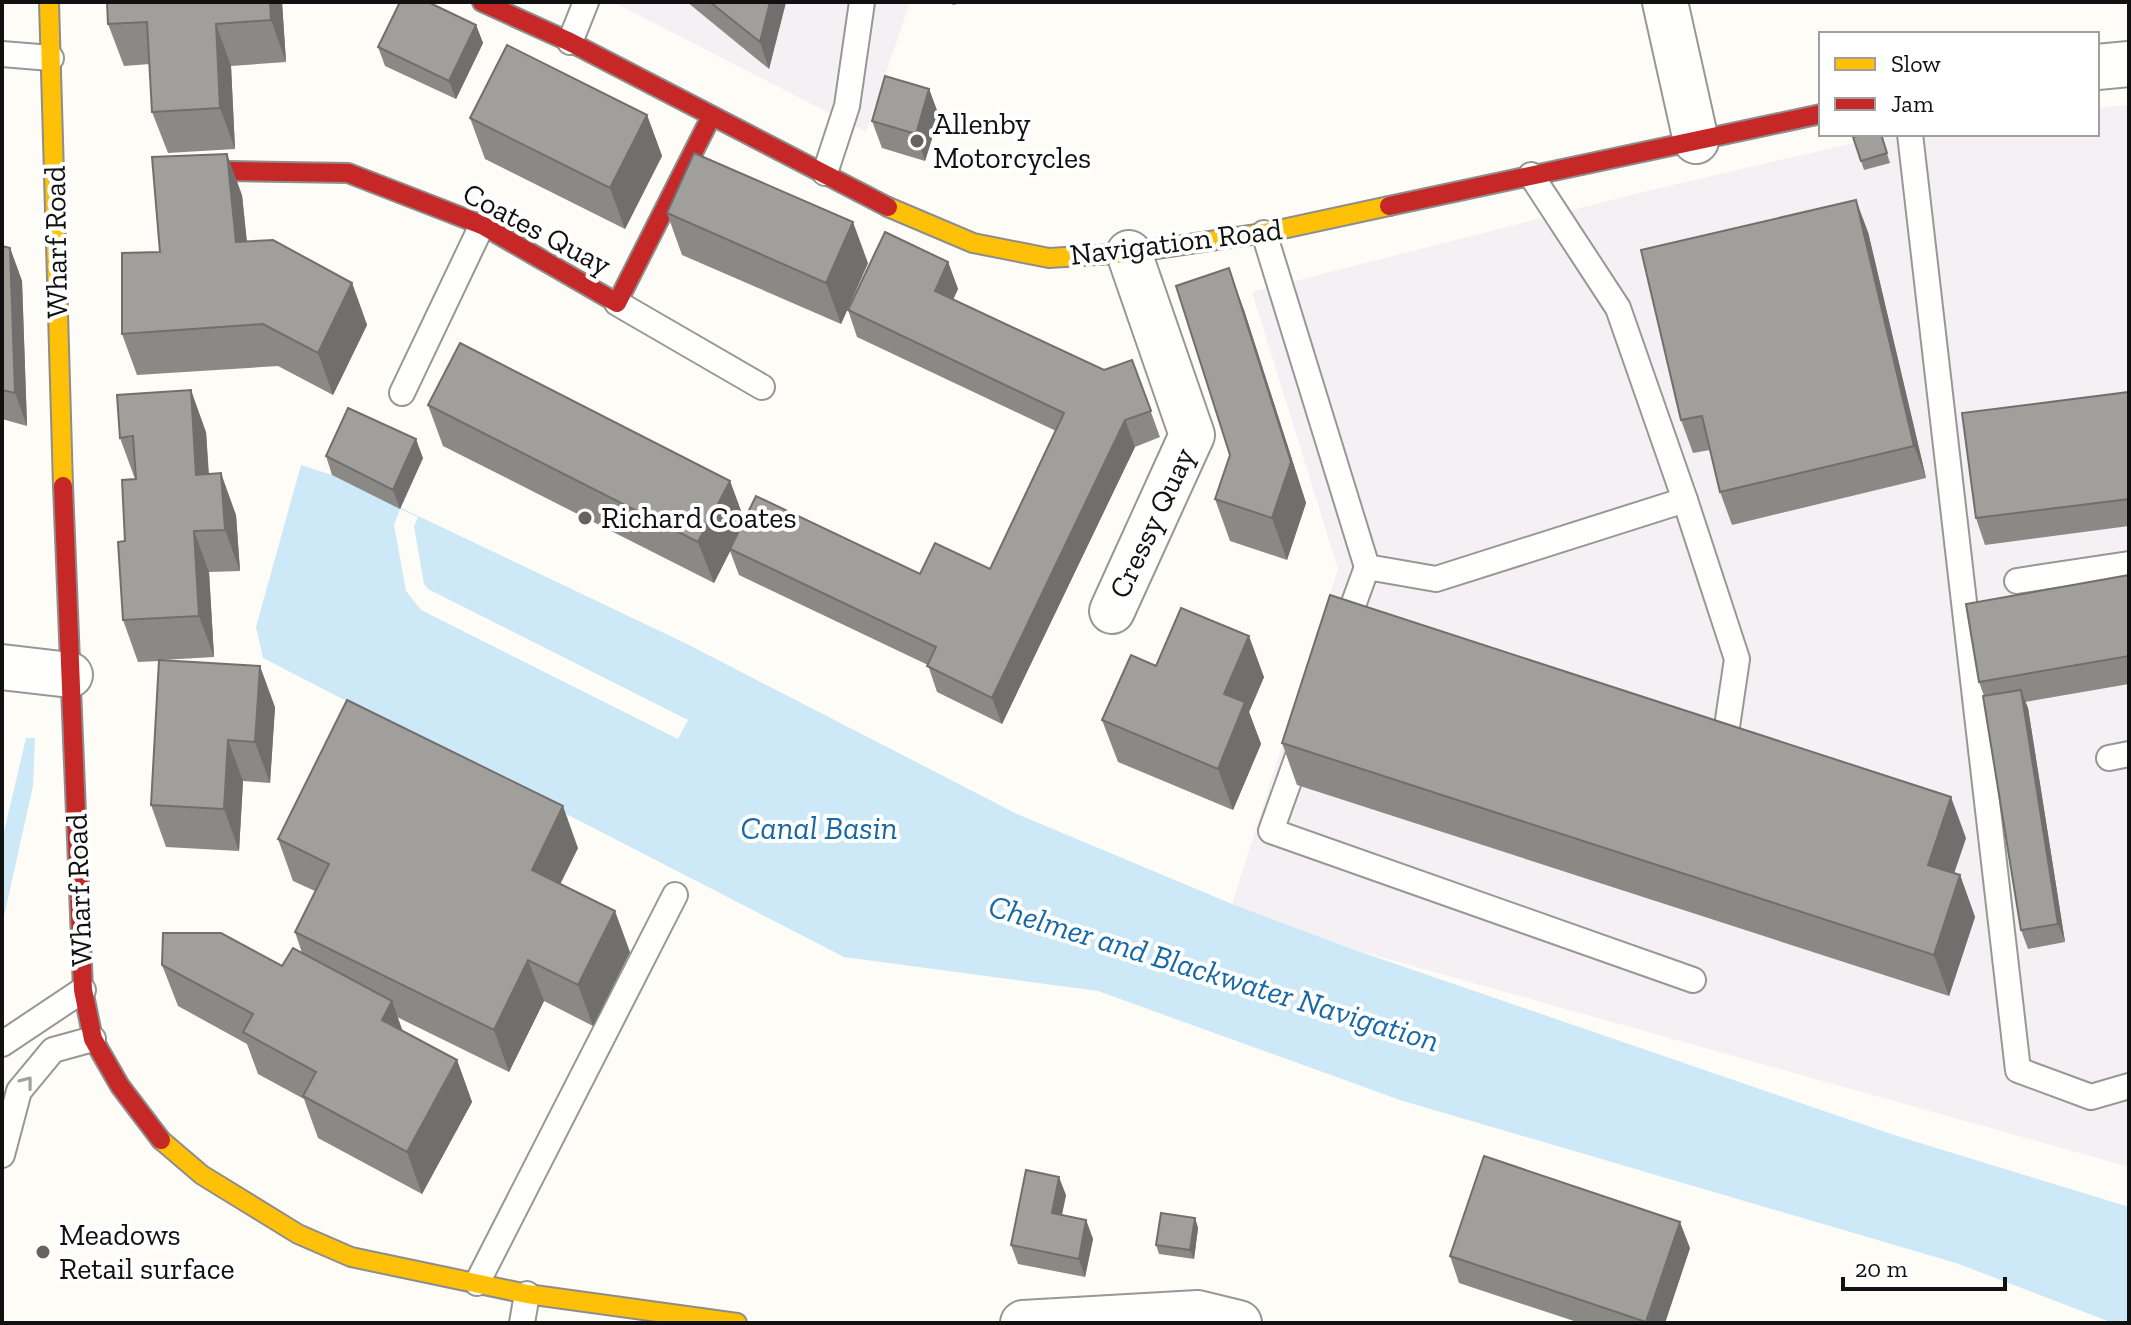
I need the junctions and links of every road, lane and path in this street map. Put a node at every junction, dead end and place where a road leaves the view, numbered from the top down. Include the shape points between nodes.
1 (49, 2) edge
2 (482, 2) edge
3 (586, 2) edge
4 (862, 2) edge
5 (1665, 2) edge
6 (570, 42) junction
7 (2, 54) edge
8 (51, 58) junction
9 (2129, 64) edge
10 (2099, 67) edge
11 (1819, 114) edge
12 (711, 117) junction
13 (1910, 136) edge
14 (1696, 141) junction
15 (229, 171) edge
16 (825, 173) junction
17 (1531, 175) junction
18 (482, 225) junction
19 (1264, 233) junction
20 (1129, 253) junction
21 (617, 303) junction
22 (762, 387) dead end
23 (402, 393) dead end
24 (1685, 500) junction
25 (2129, 564) edge
26 (1367, 567) junction
27 (2017, 581) dead end
28 (1112, 611) dead end
29 (1335, 655) edge
30 (2, 667) edge
31 (70, 675) junction
32 (1314, 714) edge
33 (1725, 740) edge
34 (675, 895) dead end
35 (1693, 980) dead end
36 (83, 990) junction
37 (93, 1039) junction
38 (2, 1044) edge
39 (2129, 1086) edge
40 (2, 1155) edge
41 (477, 1283) junction
42 (527, 1294) junction
43 (522, 1323) edge
44 (737, 1323) edge
45 (1023, 1323) edge
46 (1239, 1323) edge

1 - 8 street, Wharf Road
2 - 6 street, Navigation Road
3 - 6 lane
4 - 16 lane via 847,106
5 - 14 street
6 - 12 street, Navigation Road
7 - 8 lane
8 - 31 street, Wharf Road
9 - 10 street
11 - 14 street, Navigation Road
12 - 16 street, Navigation Road
12 - 21 street, Coates Quay
13 - 39 lane via 2018,1070 2091,1097
14 - 17 street, Navigation Road
15 - 18 street, Coates Quay via 348,173
16 - 20 street, Navigation Road via 906,217 973,243 1049,258
17 - 19 street, Navigation Road
17 - 24 lane via 1618,308
18 - 21 street, Coates Quay
18 - 23 lane
19 - 20 street, Navigation Road
19 - 26 lane
20 - 28 street, Cressy Quay via 1192,435
21 - 22 lane
24 - 26 lane via 1436,579
24 - 33 lane via 1737,659
25 - 27 lane
26 - 29 lane
30 - 31 street
31 - 36 street, Wharf Road
32 - 35 lane via 1271,831
34 - 41 lane
36 - 37 street, Wharf Road
36 - 38 lane
40 -> 37 lane via 19,1091 53,1050
37 - 41 street, Wharf Road via 154,1133 241,1200 351,1257
41 - 42 street, Wharf Road
42 - 43 lane
42 - 44 street, Wharf Road
45 - 46 street via 1198,1313

